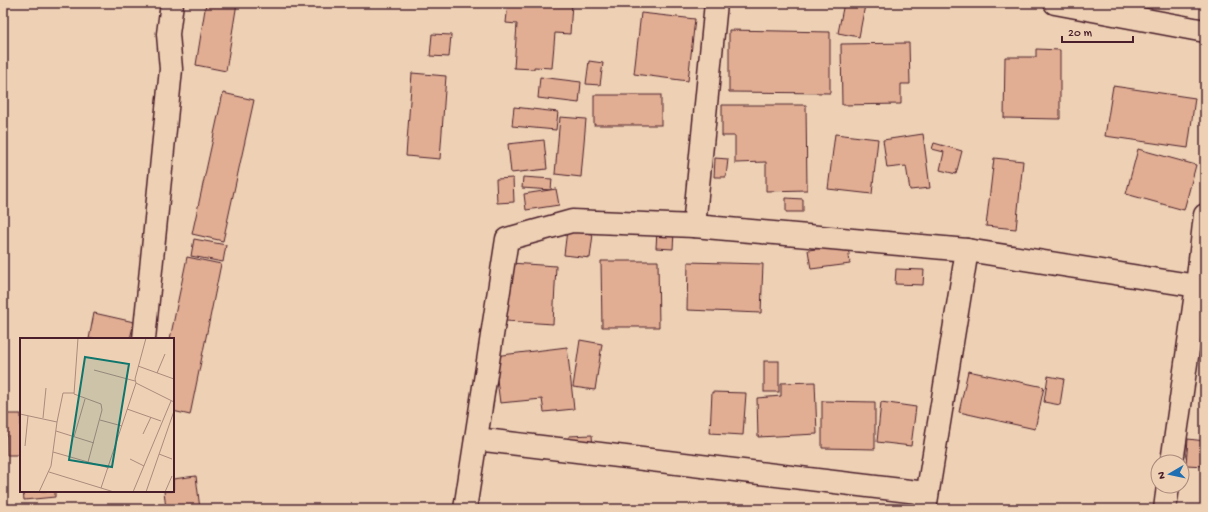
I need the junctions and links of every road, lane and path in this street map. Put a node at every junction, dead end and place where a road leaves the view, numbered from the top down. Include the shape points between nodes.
1 (172, 3) edge
2 (716, 3) edge
3 (1055, 3) edge
4 (1205, 31) edge
5 (1205, 214) edge
6 (694, 226) junction
7 (967, 250) junction
8 (1197, 286) junction
9 (144, 338) edge
10 (476, 439) junction
11 (1173, 454) edge
12 (1167, 494) edge
13 (926, 501) edge
14 (465, 509) edge
15 (1165, 509) edge

1 - 9 street via 168,34 171,69
2 - 6 street
3 - 4 street
5 - 8 street
6 - 7 street
6 - 10 street via 572,221 507,239
7 - 8 street
7 - 13 street
8 - 11 street
10 - 13 street
10 - 14 street
12 - 15 street

